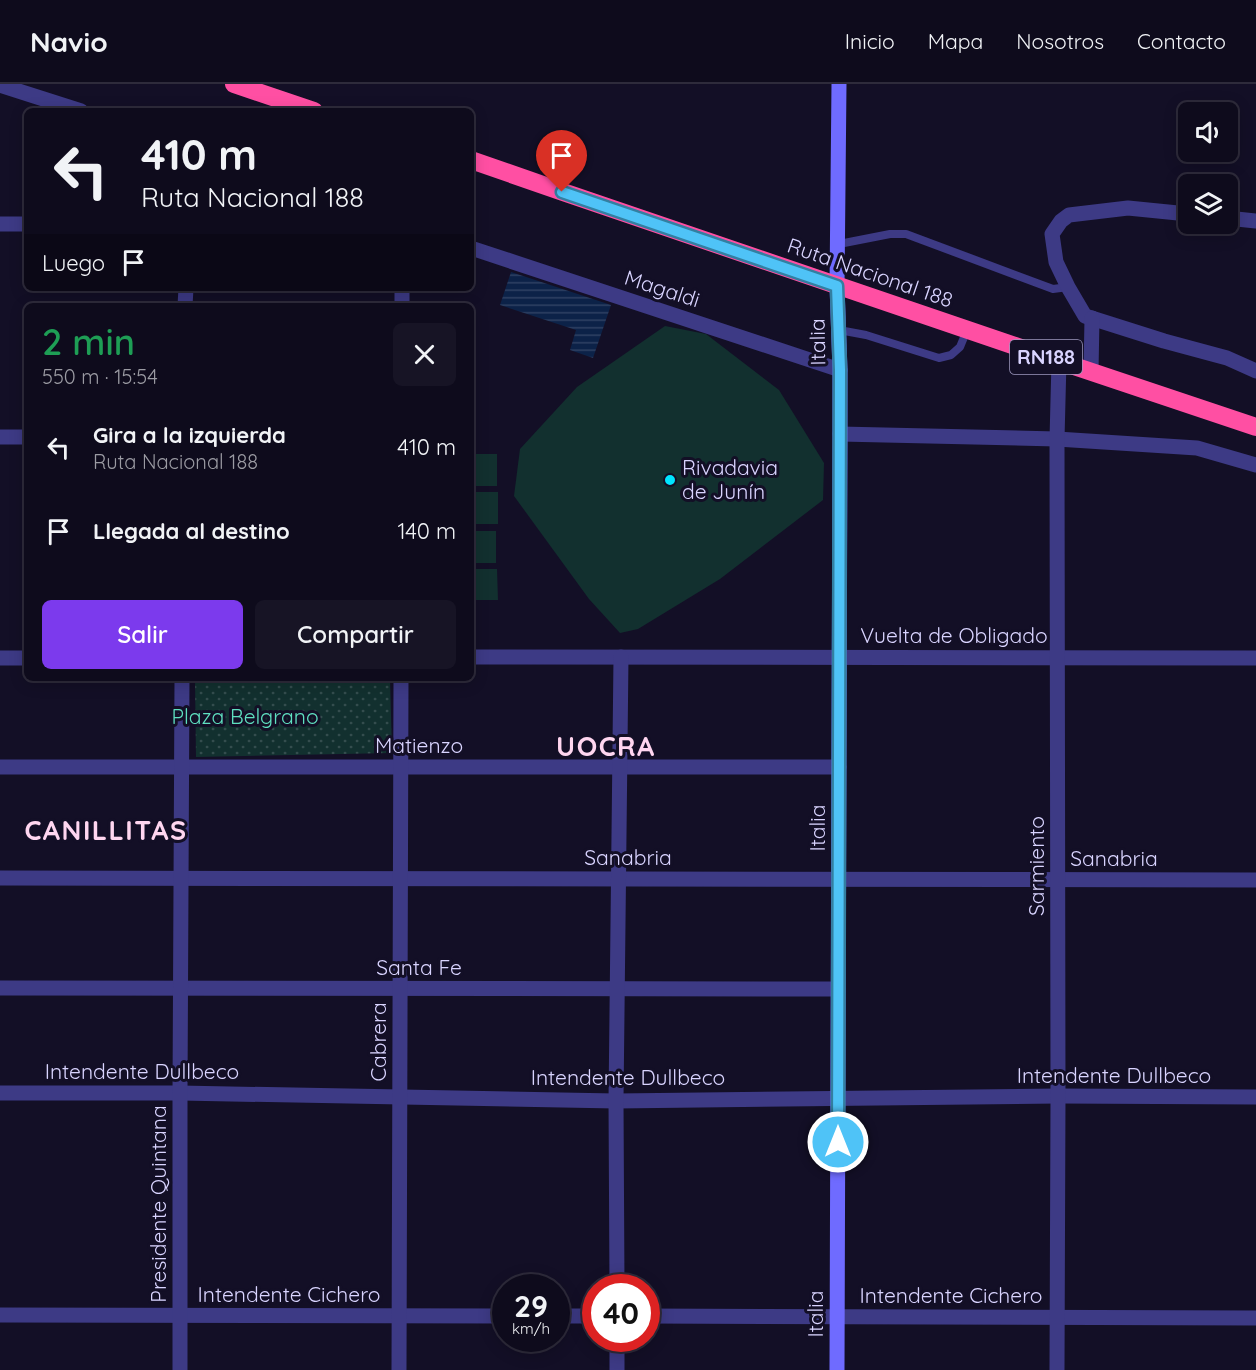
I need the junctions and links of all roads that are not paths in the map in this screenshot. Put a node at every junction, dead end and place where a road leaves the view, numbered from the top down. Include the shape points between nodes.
1 (234, 84) edge
2 (839, 84) edge
3 (0, 85) edge
4 (285, 107) edge
5 (72, 108) edge
6 (474, 161) edge
7 (1178, 213) edge
8 (1238, 219) edge
9 (1256, 221) edge
10 (0, 224) edge
11 (24, 224) edge
12 (839, 244) junction
13 (474, 249) edge
14 (837, 286) junction
15 (1068, 287) junction
16 (1092, 318) junction
17 (839, 330) junction
18 (967, 330) junction
19 (1059, 361) junction
20 (840, 370) junction
21 (1256, 370) edge
22 (1091, 372) junction
23 (1256, 427) edge
24 (840, 434) junction
25 (0, 437) edge
26 (24, 437) edge
27 (1057, 439) junction
28 (1256, 465) edge
29 (839, 656) junction
30 (474, 657) edge
31 (621, 657) junction
32 (1057, 657) junction
33 (0, 658) edge
34 (24, 658) edge
35 (1256, 658) edge
36 (182, 681) edge
37 (401, 681) edge
38 (0, 767) edge
39 (182, 767) junction
40 (401, 767) junction
41 (620, 767) junction
42 (839, 767) junction
43 (0, 878) edge
44 (181, 878) junction
45 (400, 878) junction
46 (619, 879) junction
47 (839, 879) junction
48 (1058, 879) junction
49 (1256, 880) edge
50 (0, 988) edge
51 (180, 988) junction
52 (400, 988) junction
53 (618, 989) junction
54 (838, 989) junction
55 (0, 1093) edge
56 (180, 1093) junction
57 (1058, 1096) junction
58 (400, 1097) junction
59 (1256, 1097) edge
60 (838, 1098) junction
61 (616, 1101) junction
62 (617, 1274) edge
63 (0, 1315) edge
64 (180, 1316) junction
65 (399, 1316) junction
66 (492, 1316) edge
67 (660, 1317) edge
68 (837, 1317) junction
69 (1058, 1318) junction
70 (1256, 1318) edge
71 (617, 1352) edge
72 (180, 1370) edge
73 (399, 1370) edge
74 (617, 1370) edge
75 (837, 1370) edge
76 (1057, 1370) edge

1 - 4 highway
2 - 12 street, Italia
3 - 5 street
6 - 14 highway, Ruta Nacional 188 / RN188
7 - 15 street via 1128,208 1069,215 1052,234 1056,262
8 - 9 street
10 - 11 street
12 - 14 street, Italia
12 - 15 lane via 906,234 1053,289
13 - 20 street, Magaldi
14 - 17 street, Italia
14 - 18 highway, Ruta Nacional 188 / RN188
15 - 16 street via 1085,315
16 - 21 street
16 - 22 street
17 - 18 lane via 939,358 960,347
17 - 20 street, Italia
18 - 19 highway, Ruta Nacional 188 / RN188
19 - 22 highway, Ruta Nacional 188 / RN188
19 - 27 street, Sarmiento
20 - 24 street, Italia
22 - 23 highway, Ruta Nacional 188 / RN188
24 - 27 street
24 - 29 street, Italia
25 - 26 street
27 - 28 street via 1197,448
27 - 32 street, Sarmiento
29 - 31 street, Vuelta de Obligado
29 - 32 street, Vuelta de Obligado
29 - 42 street, Italia
30 - 31 street, Vuelta de Obligado
31 - 41 street
32 - 35 street, Vuelta de Obligado
32 - 48 street, Sarmiento
33 - 34 street
36 - 39 street, Presidente Quintana
37 - 40 street, Cabrera
38 - 39 street, Matienzo
39 - 40 street, Matienzo
39 - 44 street, Presidente Quintana
40 - 41 street, Matienzo
40 - 45 street, Cabrera
41 - 42 street, Matienzo
41 - 46 street
42 - 47 street, Italia
43 - 44 street, Sanabria
44 - 45 street, Sanabria
44 - 51 street, Presidente Quintana
45 - 46 street, Sanabria
45 - 52 street, Cabrera
46 - 47 street, Sanabria
46 - 53 street
47 - 48 street, Sanabria
47 - 54 street, Italia
48 - 49 street, Sanabria
48 - 57 street, Sarmiento
50 - 51 street, Santa Fe
51 - 52 street, Santa Fe
51 - 56 street, Presidente Quintana
52 - 53 street, Santa Fe
52 - 58 street, Cabrera
53 - 54 street, Santa Fe
53 - 61 street
54 - 60 street, Italia
55 - 56 street, Intendente Dullbeco
56 - 58 street, Intendente Dullbeco
56 - 64 street, Presidente Quintana
57 - 59 street, Intendente Dullbeco
57 - 60 street, Intendente Dullbeco
57 - 69 street, Sarmiento
58 - 61 street, Intendente Dullbeco
58 - 65 street, Cabrera
60 - 61 street, Intendente Dullbeco
60 - 68 street, Italia
61 - 62 street
63 - 64 street, Intendente Cichero
64 - 65 street, Intendente Cichero
64 - 72 street, Presidente Quintana
65 - 66 street, Intendente Cichero
65 - 73 street, Cabrera
67 - 68 street, Intendente Cichero
68 - 69 street, Intendente Cichero
68 - 75 street, Italia
69 - 70 street, Intendente Cichero
69 - 76 street, Sarmiento
71 - 74 street

